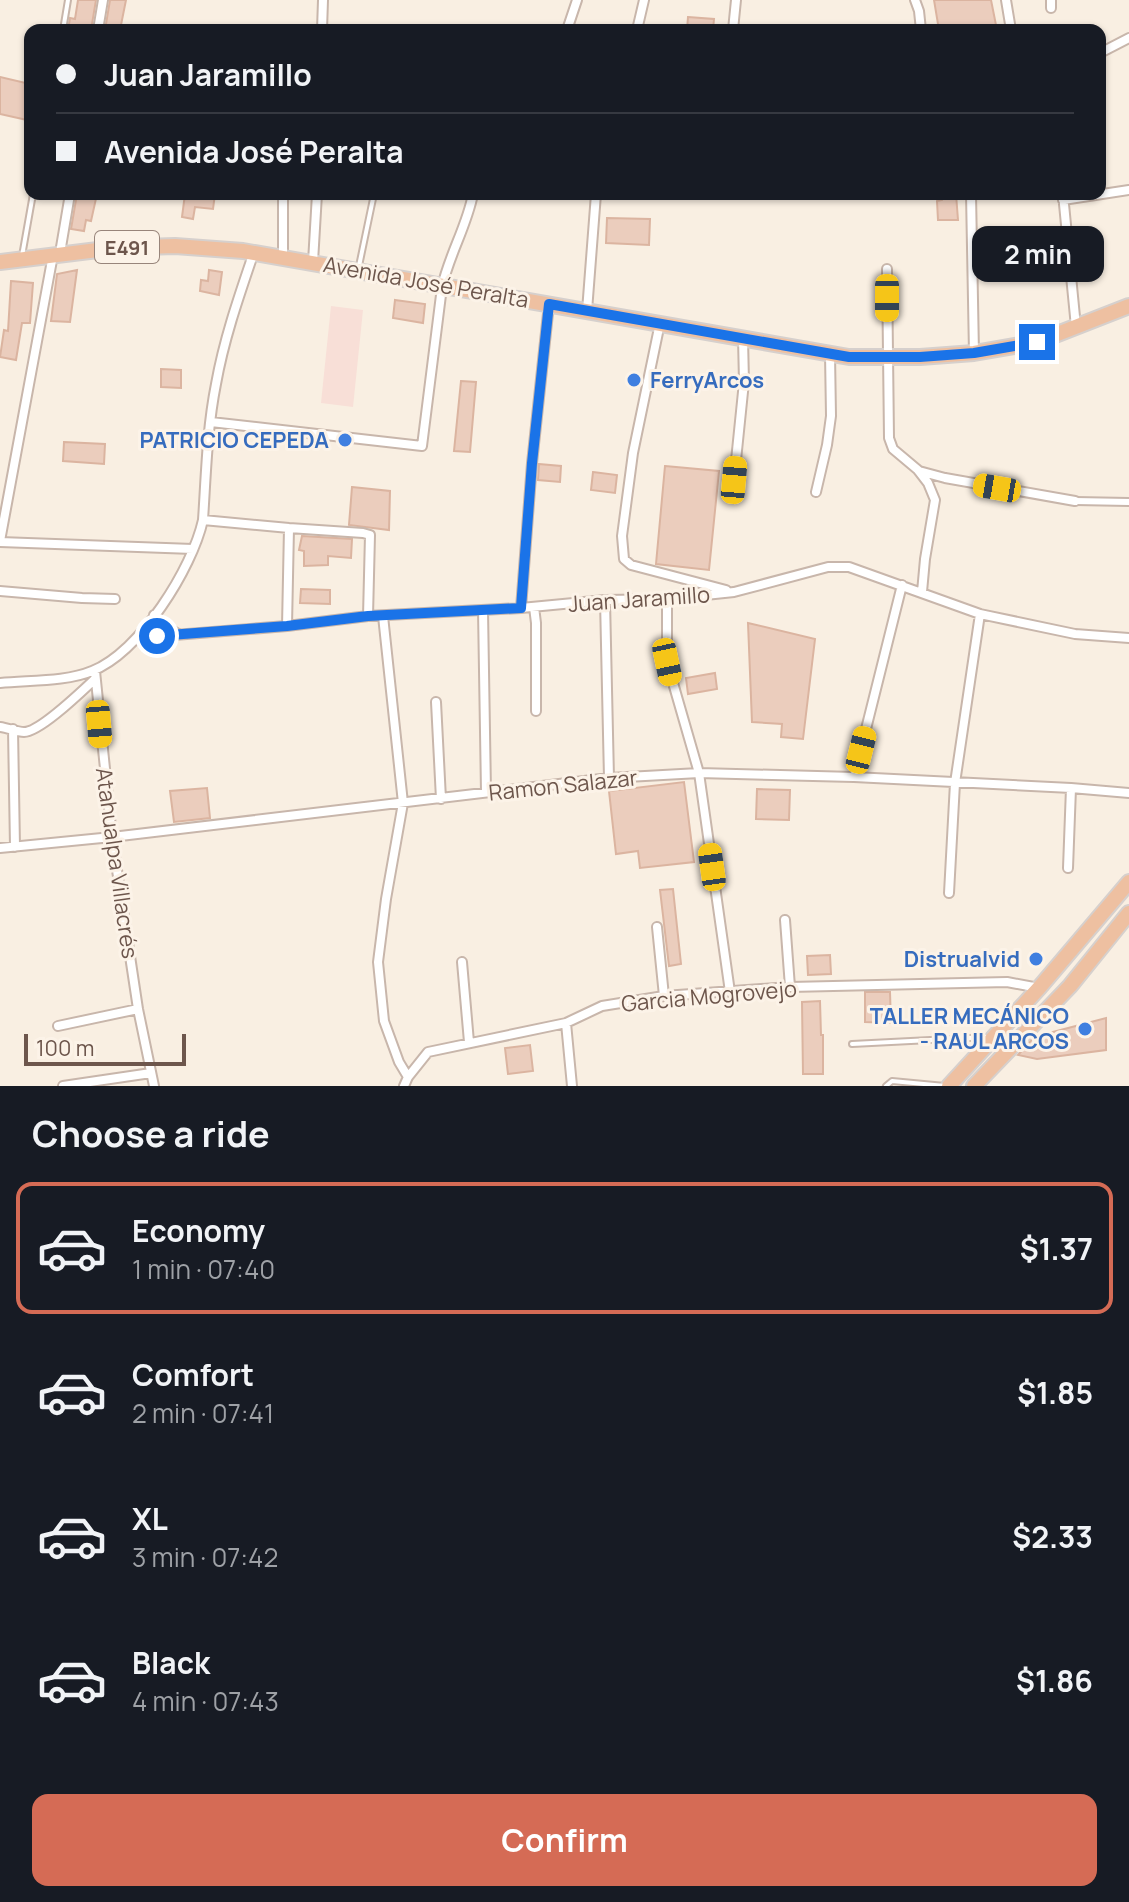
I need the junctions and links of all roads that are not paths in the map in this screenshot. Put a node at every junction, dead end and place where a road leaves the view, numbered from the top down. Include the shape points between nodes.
1 (68, 0) edge
2 (103, 0) edge
3 (323, 0) edge
4 (577, 0) edge
5 (644, 0) edge
6 (736, 0) edge
7 (915, 0) edge
8 (1006, 0) edge
9 (64, 24) edge
10 (99, 24) edge
11 (322, 24) edge
12 (569, 24) edge
13 (638, 24) edge
14 (734, 24) edge
15 (920, 24) edge
16 (1010, 24) edge
17 (1129, 38) edge
18 (1106, 50) edge
19 (1129, 190) edge
20 (1106, 192) edge
21 (32, 200) edge
22 (69, 200) edge
23 (283, 200) edge
24 (317, 200) edge
25 (373, 200) edge
26 (472, 200) edge
27 (596, 200) edge
28 (971, 200) edge
29 (1063, 200) edge
30 (254, 252) junction
31 (57, 254) junction
32 (283, 257) junction
33 (21, 259) junction
34 (0, 262) edge
35 (313, 262) junction
36 (887, 269) dead end
37 (358, 270) junction
38 (442, 287) junction
39 (549, 304) junction
40 (1129, 306) edge
41 (587, 311) junction
42 (660, 323) junction
43 (1076, 327) junction
44 (743, 337) junction
45 (974, 353) junction
46 (830, 354) junction
47 (887, 357) junction
48 (211, 422) junction
49 (918, 470) junction
50 (734, 480) dead end
51 (816, 492) dead end
52 (1075, 501) joint
53 (1129, 502) edge
54 (203, 520) junction
55 (289, 528) junction
56 (0, 542) edge
57 (193, 549) junction
58 (902, 585) junction
59 (0, 591) edge
60 (734, 592) junction
61 (922, 592) junction
62 (115, 599) dead end
63 (667, 599) junction
64 (605, 600) junction
65 (534, 607) junction
66 (521, 608) junction
67 (483, 610) junction
68 (980, 614) junction
69 (154, 615) junction
70 (368, 616) junction
71 (383, 616) junction
72 (287, 626) junction
73 (178, 634) junction
74 (137, 638) junction
75 (1129, 638) edge
76 (95, 675) junction
77 (0, 683) edge
78 (436, 702) dead end
79 (536, 711) dead end
80 (0, 727) edge
81 (13, 729) junction
82 (699, 773) junction
83 (854, 777) junction
84 (609, 778) junction
85 (955, 783) junction
86 (1071, 788) junction
87 (486, 792) junction
88 (1129, 793) edge
89 (441, 799) junction
90 (403, 803) junction
91 (112, 837) junction
92 (15, 847) junction
93 (0, 848) edge
94 (1068, 868) dead end
95 (1129, 882) edge
96 (949, 893) dead end
97 (1129, 913) edge
98 (785, 920) dead end
99 (657, 927) dead end
100 (462, 962) dead end
101 (790, 987) junction
102 (1039, 988) junction
103 (730, 992) junction
104 (664, 996) junction
105 (138, 1009) junction
106 (566, 1023) junction
107 (58, 1026) dead end
108 (994, 1037) junction
109 (469, 1042) junction
110 (852, 1044) dead end
111 (151, 1073) junction
112 (406, 1081) edge
113 (63, 1086) edge
114 (154, 1086) edge
115 (572, 1086) edge
116 (886, 1086) edge
117 (947, 1086) edge
118 (974, 1086) edge

1 - 9 lane
2 - 10 street
3 - 11 street
4 - 12 street
5 - 13 street
6 - 14 street
7 - 15 street
8 - 16 street
17 - 18 street
19 - 20 street
21 - 33 lane
22 - 31 street
23 - 32 street
24 - 35 street
25 - 37 lane
26 - 38 street
27 - 41 street
28 - 45 street
29 - 43 street
30 - 31 highway, Avenida José Peralta / E491 via 155,246
30 - 32 highway, Avenida José Peralta / E491
30 - 48 street via 229,325
31 - 33 highway, Avenida José Peralta / E491
31 - 56 street
32 - 35 highway, Avenida José Peralta / E491
33 - 34 highway, Avenida José Peralta / E491
35 - 37 highway, Avenida José Peralta / E491
36 - 47 street
37 - 38 highway, Avenida José Peralta / E491
38 - 39 highway, Avenida José Peralta / E491
38 - 48 street via 422,446
39 - 41 highway, Avenida José Peralta / E491
39 - 66 street
40 - 43 highway, Avenida José Peralta / E491
41 - 42 highway, Avenida José Peralta / E491
42 - 44 highway, Avenida José Peralta / E491
42 - 60 street via 633,453 624,559
43 - 45 highway, Avenida José Peralta / E491 via 1045,340
44 - 46 highway, Avenida José Peralta / E491
44 - 50 street
45 - 47 highway, Avenida José Peralta / E491
46 - 47 highway, Avenida José Peralta / E491
46 - 51 street via 831,416
47 - 49 street via 889,438 893,449
48 - 54 street
49 - 52 street
49 - 61 street via 935,500
52 - 53 street
54 - 55 street
54 - 57 street
55 - 70 street via 370,535
55 - 72 street
56 - 57 street
57 - 69 street
58 - 60 street, Juan Jaramillo via 849,567 828,567
58 - 61 street, Juan Jaramillo
58 - 83 street
59 - 62 street
60 - 63 street, Juan Jaramillo
61 - 68 street, Juan Jaramillo
63 - 64 street, Juan Jaramillo
63 - 82 street via 667,662
64 - 65 street, Juan Jaramillo
64 - 84 street
65 - 66 street, Juan Jaramillo
65 - 79 street
66 - 67 street, Juan Jaramillo
67 - 71 street, Juan Jaramillo
67 - 87 street
68 - 75 street, Juan Jaramillo via 1075,634
68 - 85 street
69 - 73 street
69 - 74 street
70 - 71 street, Juan Jaramillo
70 - 72 street, Juan Jaramillo
71 - 90 street
72 - 73 street, Juan Jaramillo
73 - 74 street, Juan Jaramillo
74 - 76 street
76 - 77 street
76 - 81 street via 46,722 30,732
76 - 91 street, Atahualpa Villacrés
78 - 89 street
80 - 81 street
81 - 92 street
82 - 83 street, Ramon Salazar
82 - 84 street, Ramon Salazar
82 - 103 street
83 - 85 street, Ramon Salazar
84 - 87 street, Ramon Salazar
85 - 86 street, Ramon Salazar
85 - 96 street
86 - 88 street, Ramon Salazar
86 - 94 street
87 - 89 street, Ramon Salazar
89 - 90 street, Ramon Salazar
90 - 91 street, Ramon Salazar
90 - 112 street via 378,962 384,1021
91 - 92 street, Ramon Salazar
91 - 105 street, Atahualpa Villacrés
92 - 93 street, Ramon Salazar
95 - 102 highway
97 - 118 highway via 1070,986
98 - 101 street
99 - 104 street
100 - 109 street
101 - 102 street, Garcia Mogrovejo via 1007,982
101 - 103 street, Garcia Mogrovejo
102 - 108 highway
103 - 104 street, Garcia Mogrovejo
104 - 106 street, Garcia Mogrovejo via 602,1006
105 - 107 street
105 - 111 street, Atahualpa Villacrés
106 - 109 street, Garcia Mogrovejo
106 - 115 street
108 - 110 lane
108 - 117 highway
109 - 112 street, Garcia Mogrovejo via 428,1052
111 - 113 street
111 - 114 street, Atahualpa Villacrés
116 - 117 lane via 892,1081

